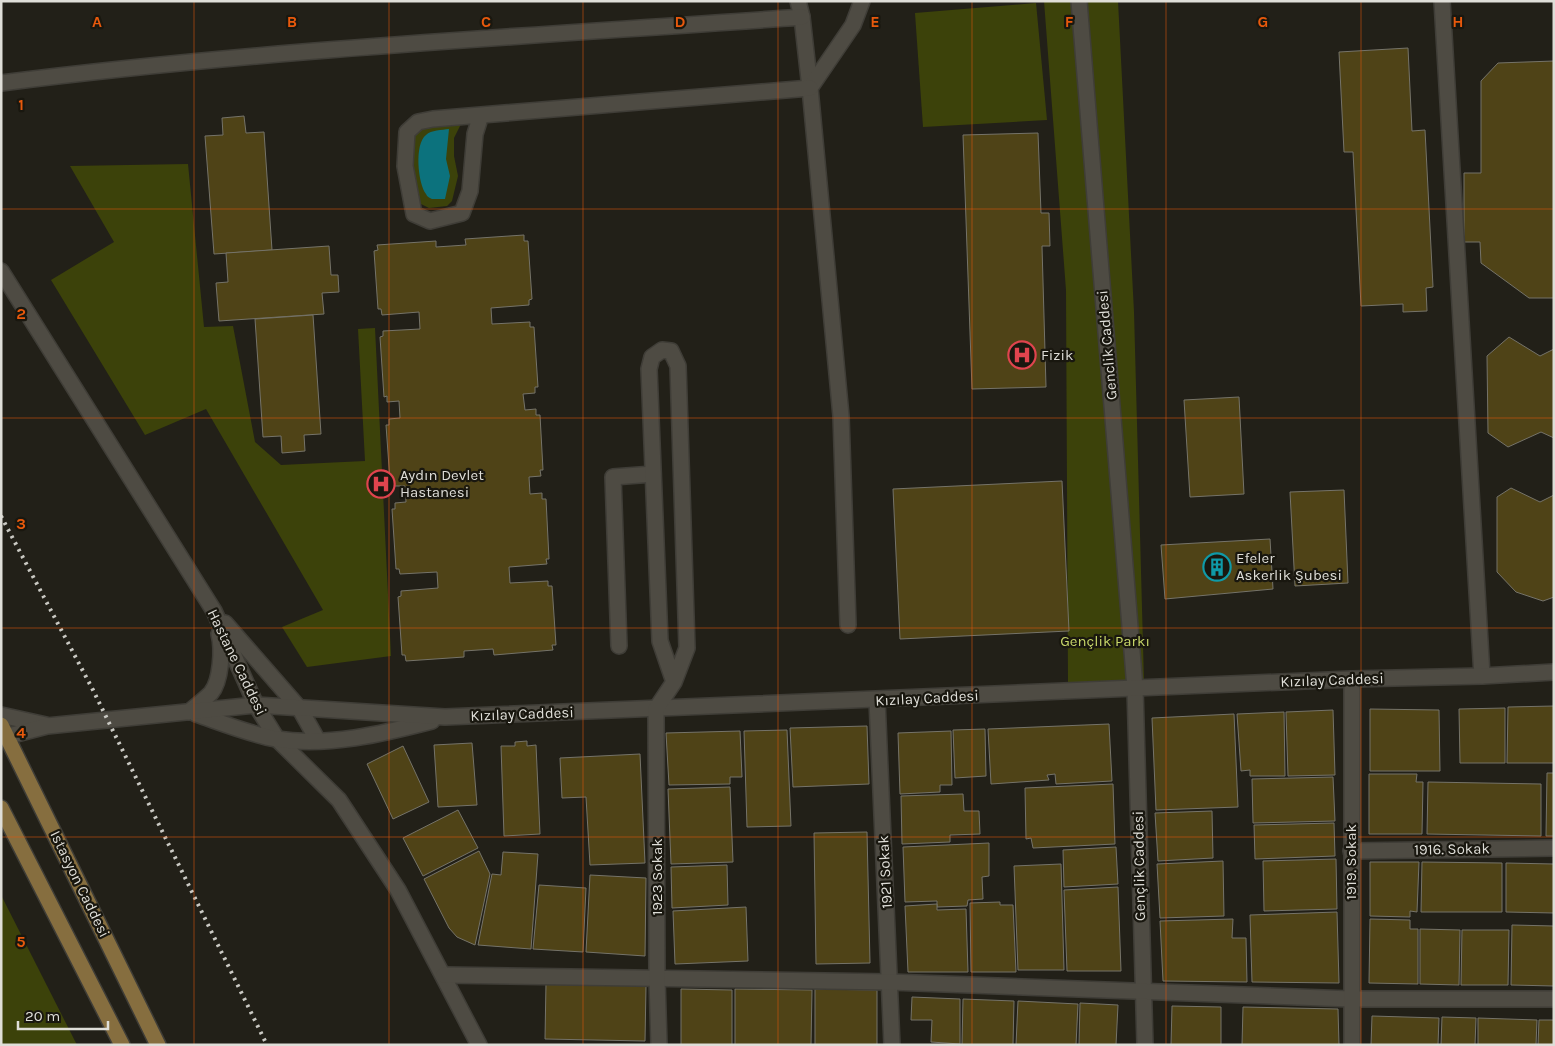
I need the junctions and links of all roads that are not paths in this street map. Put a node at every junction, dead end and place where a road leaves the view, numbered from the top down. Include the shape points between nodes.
1 (798, 1) edge
2 (862, 1) edge
3 (1079, 1) edge
4 (1442, 1) edge
5 (802, 17) junction
6 (1, 83) edge
7 (810, 88) junction
8 (481, 115) junction
9 (1, 271) edge
10 (653, 474) junction
11 (214, 611) junction
12 (848, 625) dead end
13 (620, 646) dead end
14 (1554, 672) edge
15 (1482, 676) junction
16 (1352, 679) junction
17 (674, 682) junction
18 (1135, 688) junction
19 (878, 700) junction
20 (256, 705) junction
21 (300, 709) junction
22 (656, 709) junction
23 (189, 712) junction
24 (1, 715) edge
25 (445, 717) junction
26 (47, 726) junction
27 (4, 733) edge
28 (277, 739) junction
29 (318, 741) junction
30 (1, 808) edge
31 (1554, 848) edge
32 (1351, 851) junction
33 (444, 975) junction
34 (657, 979) junction
35 (890, 982) junction
36 (1142, 991) junction
37 (1554, 998) edge
38 (1351, 999) junction
39 (122, 1045) edge
40 (158, 1045) edge
41 (479, 1045) edge
42 (659, 1045) edge
43 (892, 1045) edge
44 (1145, 1045) edge
45 (1352, 1045) edge

1 - 5 street
2 - 7 street via 853,25
3 - 18 street, Genclik Caddesi
4 - 15 street
5 - 6 street via 302,52
5 - 7 street
7 - 8 street
7 - 12 street via 841,416
8 - 8 street via 418,122 407,132 405,166 414,214 430,221 462,213 470,191 475,134
9 - 11 street, Hastane Caddesi
10 - 13 street via 613,477
10 - 17 street via 660,641
10 - 17 street via 649,369 652,357 662,350 671,351 678,366 688,648
11 - 20 street, Hastane Caddesi
11 - 21 street
11 - 23 street via 222,645 218,674 212,691
14 - 15 street, Kızılay Caddesi
15 - 16 street, Kızılay Caddesi
16 - 18 street, Kızılay Caddesi
16 - 32 street, 1919. Sokak
17 - 22 street
18 - 19 street, Kızılay Caddesi
18 - 36 street, Gençlik Caddesi
19 - 22 street, Kızılay Caddesi
19 - 35 street, 1921 Sokak
20 - 21 street, Kızılay Caddesi
20 - 23 street, Kızılay Caddesi
20 - 28 street, Hastane Caddesi
21 - 25 street, Kızılay Caddesi
21 - 29 street
22 - 25 street, Kızılay Caddesi
22 - 34 street, 1923 Sokak
23 - 26 street, Kızılay Caddesi
23 - 28 street
24 - 26 street
25 - 29 street via 382,734
26 - 27 street
27 - 40 main road, Istasyon Caddesi
28 - 29 street
28 - 33 street, Hastane Caddesi via 339,800 398,890
30 - 39 main road
31 - 32 street, 1916. Sokak
32 - 38 street, 1919. Sokak
33 - 34 street
33 - 41 street, Hastane Caddesi
34 - 35 street
34 - 42 street, 1923 Sokak
35 - 36 street
35 - 43 street, 1921 Sokak
36 - 38 street
36 - 44 street, Gençlik Caddesi
37 - 38 street
38 - 45 street, 1919. Sokak

